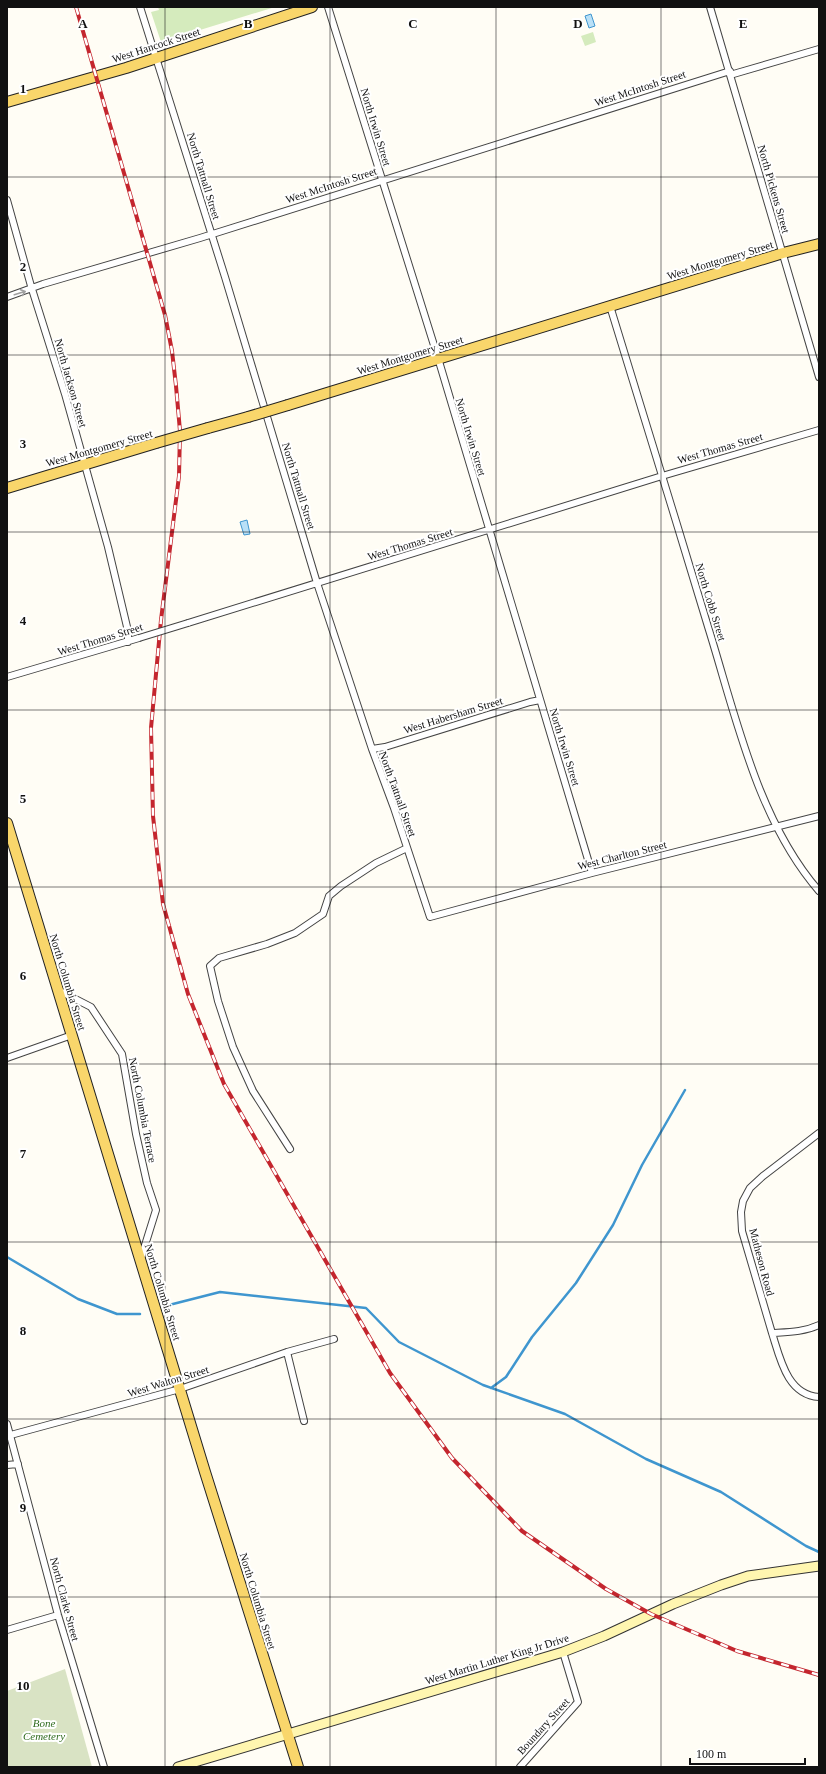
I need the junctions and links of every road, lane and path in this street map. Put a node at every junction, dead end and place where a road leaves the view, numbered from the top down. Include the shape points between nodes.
1 (140, 7) edge
2 (312, 7) edge
3 (328, 7) edge
4 (710, 7) edge
5 (819, 49) edge
6 (156, 58) junction
7 (730, 73) junction
8 (7, 102) edge
9 (383, 180) junction
10 (7, 200) edge
11 (211, 233) junction
12 (819, 244) edge
13 (783, 253) junction
14 (32, 289) junction
15 (7, 297) edge
16 (610, 306) junction
17 (438, 358) junction
18 (819, 376) edge
19 (819, 430) edge
20 (84, 464) junction
21 (662, 476) junction
22 (7, 488) edge
23 (490, 530) junction
24 (317, 583) junction
25 (128, 642) junction
26 (7, 677) edge
27 (540, 700) junction
28 (372, 749) junction
29 (819, 816) edge
30 (7, 823) edge
31 (777, 827) junction
32 (407, 848) junction
33 (592, 873) junction
34 (819, 891) edge
35 (430, 917) joint
36 (58, 990) junction
37 (72, 1036) junction
38 (7, 1058) edge
39 (819, 1133) edge
40 (290, 1149) dead end
41 (140, 1260) junction
42 (819, 1325) edge
43 (772, 1333) junction
44 (334, 1339) dead end
45 (287, 1352) junction
46 (180, 1389) junction
47 (819, 1398) edge
48 (304, 1421) dead end
49 (7, 1424) edge
50 (9, 1436) edge
51 (18, 1464) junction
52 (7, 1465) edge
53 (819, 1566) edge
54 (58, 1615) junction
55 (7, 1630) edge
56 (563, 1652) junction
57 (287, 1734) junction
58 (104, 1767) edge
59 (178, 1767) edge
60 (298, 1767) edge
61 (520, 1767) edge

1 - 6 street, North Tattnall Street
2 - 6 main road, West Hancock Street
3 - 9 street, North Irwin Street
4 - 7 street, North Pickens Street
5 - 7 street, West McIntosh Street
6 - 8 main road, West Hancock Street
6 - 11 street, North Tattnall Street
7 - 9 street, West McIntosh Street
7 - 13 street, North Pickens Street
9 - 11 street, West McIntosh Street
9 - 17 street, North Irwin Street
10 - 14 street, North Jackson Street
11 - 14 street, West McIntosh Street
11 - 24 street, North Tattnall Street
12 - 13 main road, West Montgomery Street
13 - 16 main road, West Montgomery Street
13 - 18 street, North Pickens Street
15 -> 14 street, West McIntosh Street
14 - 20 street, North Jackson Street
16 - 17 main road, West Montgomery Street
16 - 21 street, North Cobb Street
17 - 20 main road, West Montgomery Street, bridge via 248,417
17 - 23 street, North Irwin Street
19 - 21 street, West Thomas Street
20 - 22 main road, West Montgomery Street
20 - 25 street, North Jackson Street via 108,547 128,631
21 - 23 street, West Thomas Street
21 - 31 street, North Cobb Street via 762,796
23 - 24 street, West Thomas Street
23 - 27 street, North Irwin Street
24 - 25 street, West Thomas Street, bridge
24 - 28 street, North Tattnall Street
25 - 26 street, West Thomas Street
27 - 28 street, West Habersham Street
27 - 33 street, North Irwin Street
28 - 32 street, North Tattnall Street
29 - 31 street, West Charlton Street
30 - 36 main road, North Columbia Street
31 - 33 street, West Charlton Street
31 - 34 street, North Cobb Street
32 - 35 street, North Tattnall Street
32 - 40 street via 376,863 341,886 329,896 323,914 295,933 219,958 210,966 233,1047 253,1091
33 - 35 street, West Charlton Street
36 - 37 main road, North Columbia Street
36 - 41 street, North Columbia Terrace via 92,1007 122,1054 137,1141 156,1210
37 - 38 street
37 - 41 main road, North Columbia Street
39 - 43 street, Matheson Road via 762,1176 750,1188 743,1201 742,1231
41 - 46 main road, North Columbia Street
42 - 43 street via 796,1332
43 - 47 street, Matheson Road via 789,1379 801,1392
44 - 45 street, West Walton Street
45 - 46 street, West Walton Street
45 - 48 street
46 - 50 street, West Walton Street
46 - 57 main road, North Columbia Street
49 - 50 street, North Clarke Street
50 - 51 street, North Clarke Street
51 - 52 street
51 - 54 street, North Clarke Street
53 - 56 main road, West Martin Luther King Jr Drive via 748,1576 721,1585
54 - 55 street
54 - 58 street, North Clarke Street
56 - 57 main road, West Martin Luther King Jr Drive
56 - 61 street, Boundary Street via 578,1702
57 - 59 main road, West Martin Luther King Jr Drive
57 - 60 main road, North Columbia Street

